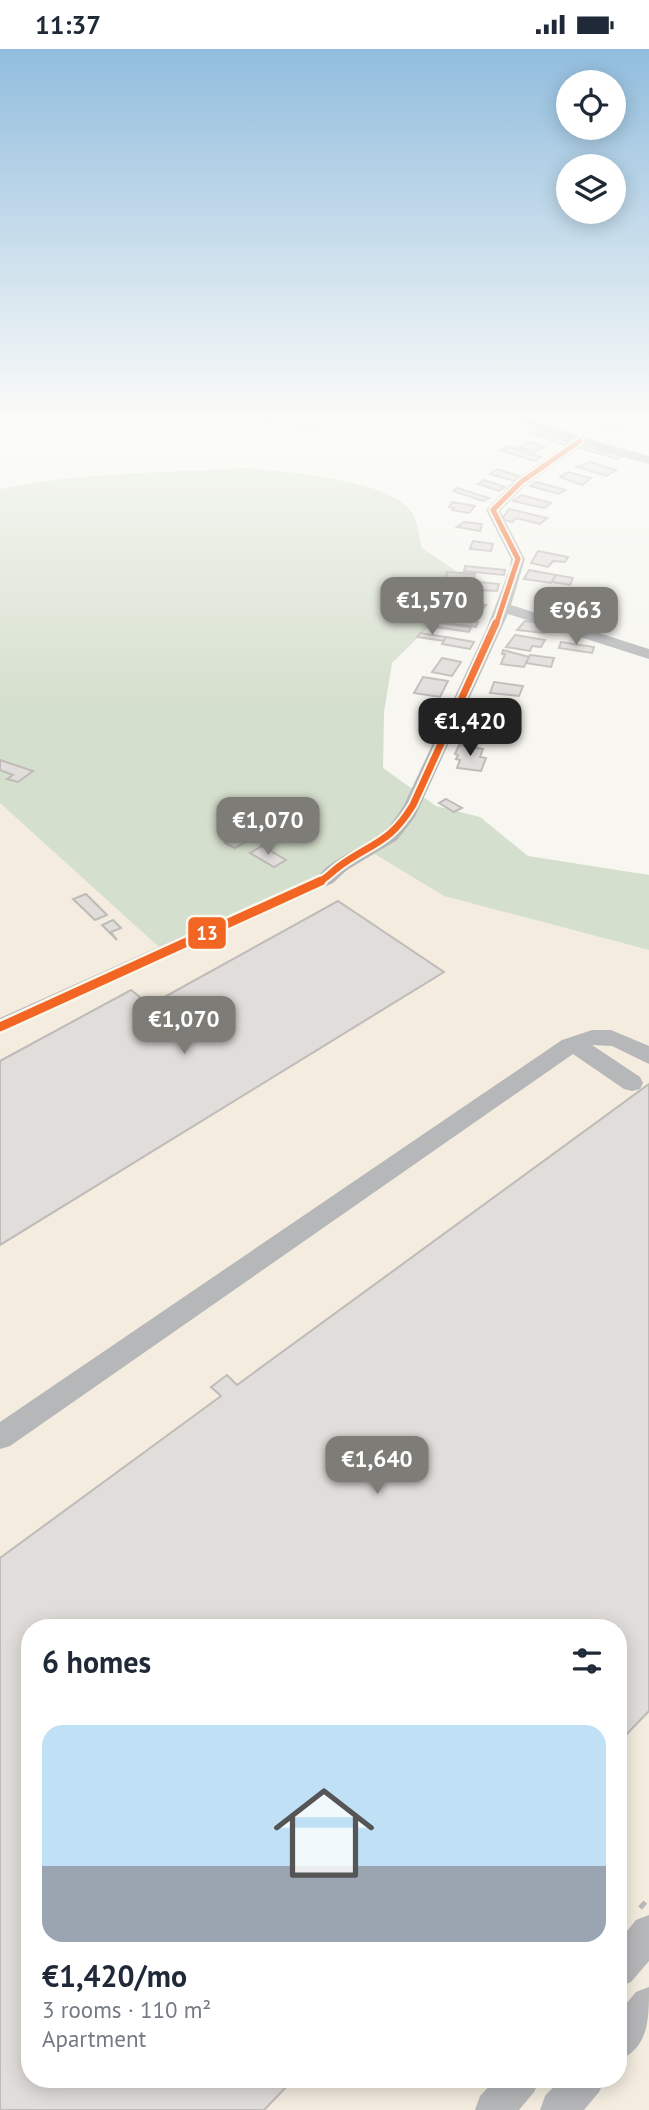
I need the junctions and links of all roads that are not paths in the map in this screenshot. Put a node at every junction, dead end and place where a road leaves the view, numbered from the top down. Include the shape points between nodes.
1 (495, 514) edge
2 (503, 608) junction
3 (649, 654) edge
4 (0, 1027) edge
5 (573, 1043) junction
6 (649, 1056) edge
7 (632, 1083) dead end
8 (0, 1437) edge
9 (649, 1933) edge
10 (627, 1959) edge
11 (649, 2005) edge
12 (627, 2031) edge
13 (513, 2088) edge
14 (578, 2088) edge
15 (494, 2110) edge
16 (559, 2110) edge

1 - 2 street via 518,559
2 - 3 lane
2 - 4 street via 413,805 390,836 335,867 326,879
5 - 6 street via 598,1035 613,1037
5 - 7 street
5 - 8 street
9 - 10 lane
11 - 12 street
13 - 15 street
14 - 16 street

